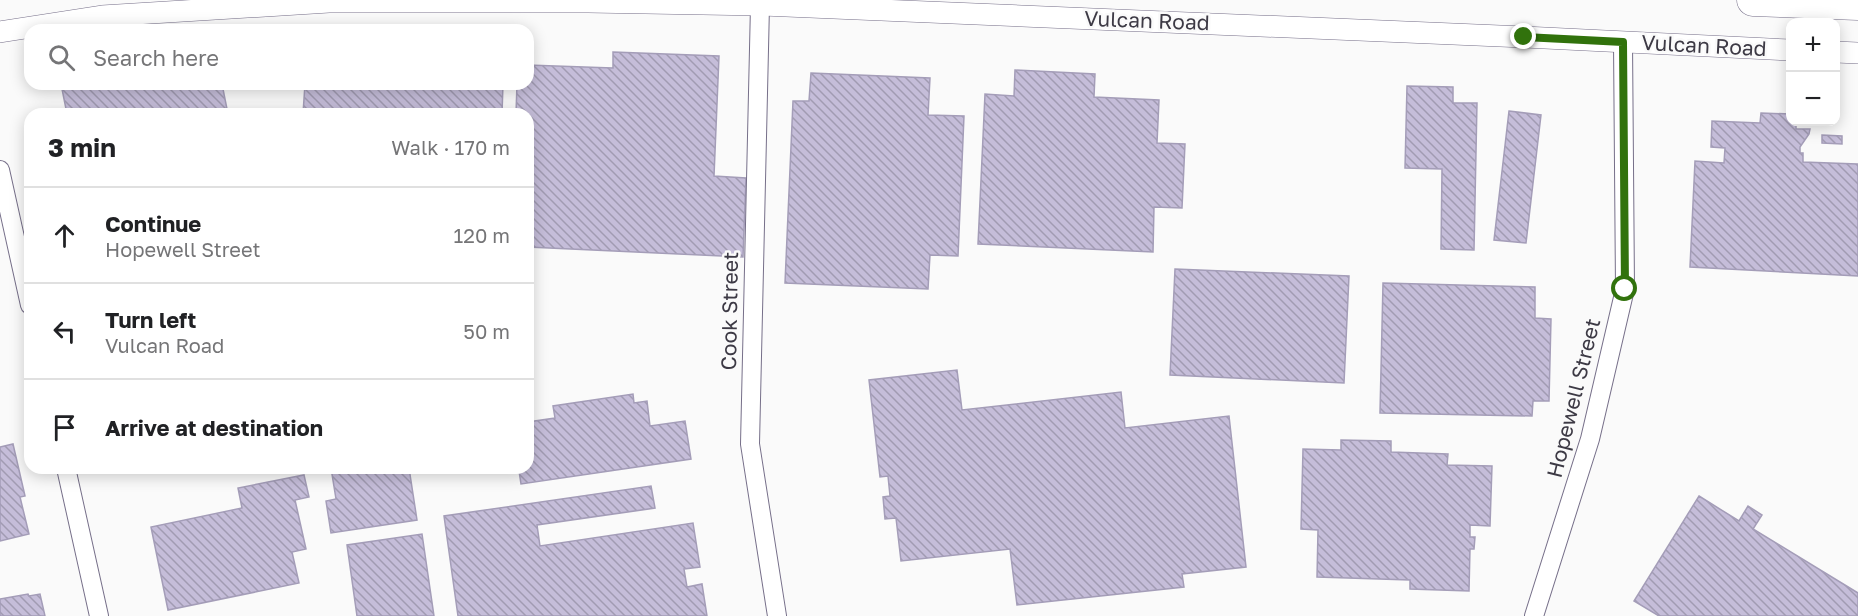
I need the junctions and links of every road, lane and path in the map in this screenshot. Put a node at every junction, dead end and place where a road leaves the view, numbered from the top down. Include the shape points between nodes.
1 (1753, 0) edge
2 (1858, 4) edge
3 (760, 5) junction
4 (51, 24) edge
5 (24, 28) edge
6 (0, 32) edge
7 (1623, 42) junction
8 (1786, 50) edge
9 (1840, 52) edge
10 (1858, 53) edge
11 (0, 170) edge
12 (24, 278) edge
13 (67, 474) edge
14 (99, 616) edge
15 (777, 616) edge
16 (1534, 616) edge

1 - 2 highway
3 - 4 street, Vulcan Road via 329,2 102,16
3 - 7 street, Vulcan Road
3 - 15 street, Cook Street via 750,444
5 - 6 street, Vulcan Road
7 - 8 street, Vulcan Road
7 - 16 street, Hopewell Street via 1625,289 1590,439
9 - 10 street
11 - 12 street
13 - 14 street

